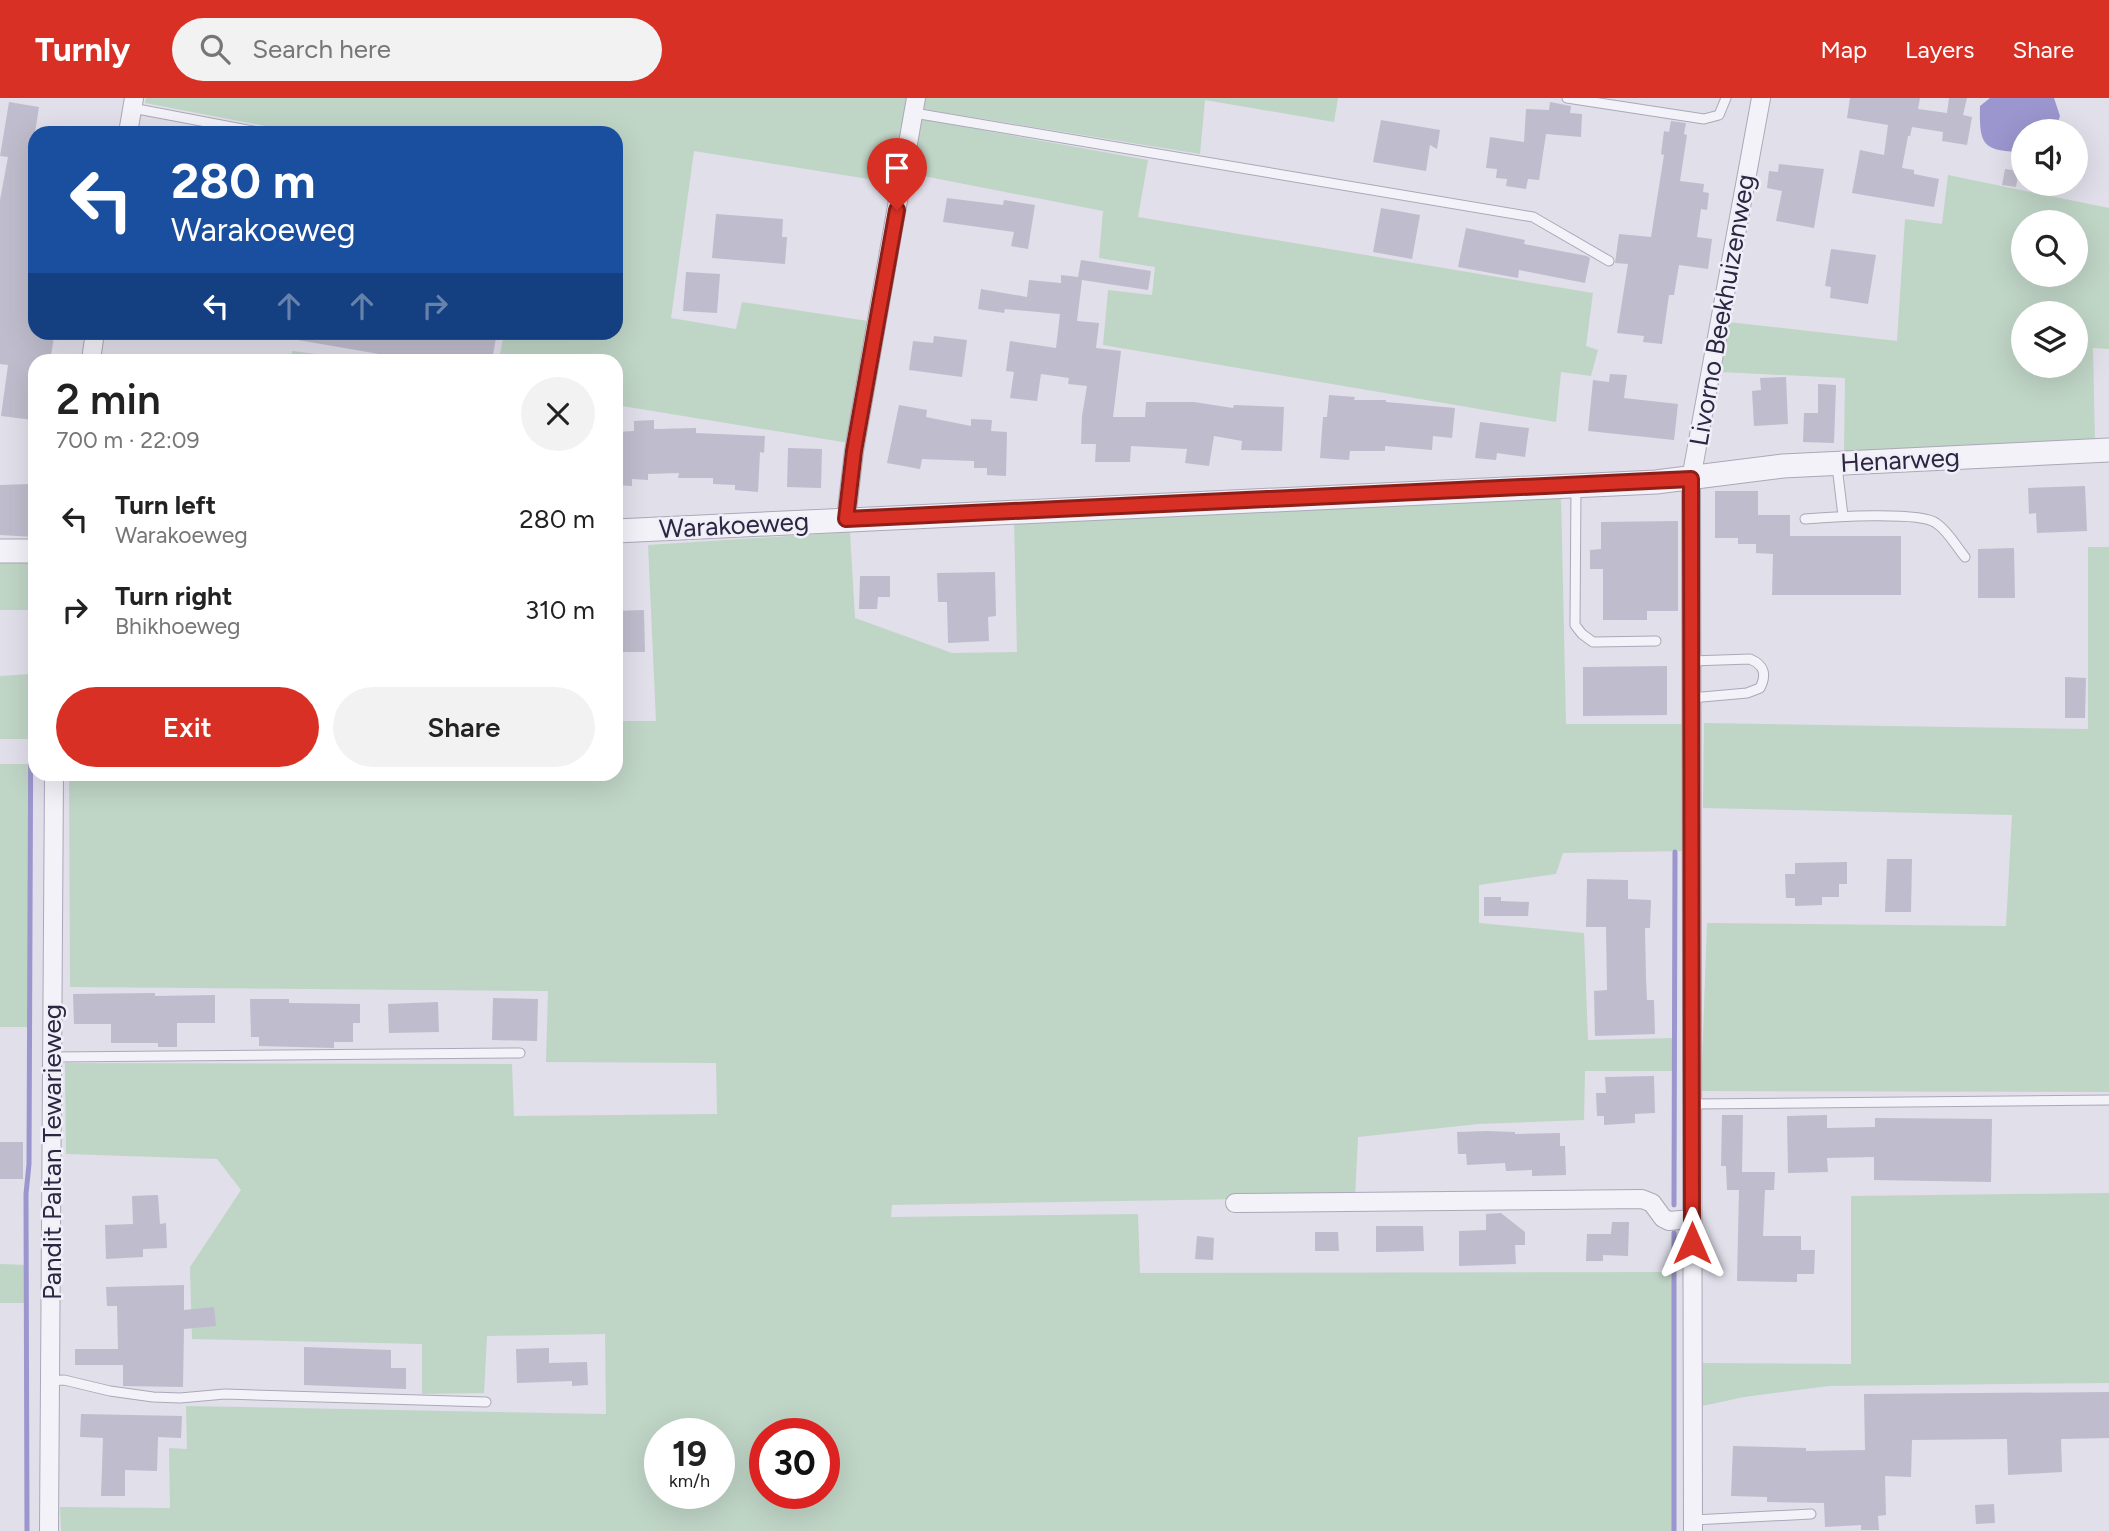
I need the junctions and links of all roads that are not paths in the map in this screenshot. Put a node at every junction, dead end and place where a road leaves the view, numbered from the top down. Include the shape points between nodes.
1 (1567, 98) edge
2 (1726, 98) edge
3 (1761, 98) edge
4 (133, 103) edge
5 (915, 105) edge
6 (129, 126) edge
7 (233, 126) edge
8 (1609, 261) dead end
9 (2109, 450) edge
10 (1836, 464) junction
11 (1691, 479) junction
12 (1576, 486) junction
13 (1843, 516) junction
14 (846, 519) junction
15 (1805, 519) dead end
16 (623, 531) edge
17 (0, 551) edge
18 (28, 551) edge
19 (1965, 556) dead end
20 (1657, 640) dead end
21 (1691, 661) junction
22 (1690, 698) junction
23 (54, 781) edge
24 (520, 1053) dead end
25 (54, 1057) junction
26 (2109, 1100) edge
27 (1692, 1104) junction
28 (1235, 1203) dead end
29 (1692, 1220) junction
30 (50, 1381) junction
31 (486, 1402) dead end
32 (1811, 1514) dead end
33 (1693, 1526) edge
34 (49, 1531) edge

1 - 2 lane via 1704,119 1719,115
3 - 11 street, Livorno Beekhuizenweg
4 - 6 street
4 - 7 lane
5 - 8 lane via 1534,217
5 - 14 street
9 - 10 street, Henarweg
10 - 11 street, Henarweg
10 - 13 lane
11 - 12 street, Warakoeweg
11 - 21 street, Livorno Beekhuizenweg
12 - 14 street, Warakoeweg
12 - 20 lane via 1575,625 1593,642
13 - 15 lane
13 - 19 lane via 1935,522
14 - 16 street, Warakoeweg
17 - 18 street
21 - 22 street, Livorno Beekhuizenweg
21 - 22 lane via 1750,659 1763,668 1764,680 1760,688 1747,693
22 - 27 street, Livorno Beekhuizenweg
23 - 25 street, Pandit Paltan Tewarieweg
24 - 25 lane
25 - 30 street, Pandit Paltan Tewarieweg
26 - 27 lane
27 - 29 street, Livorno Beekhuizenweg
28 - 29 street via 1642,1199 1669,1221
29 - 33 street, Livorno Beekhuizenweg
30 - 31 lane via 153,1397 225,1394
30 - 34 street, Pandit Paltan Tewarieweg
32 - 33 lane

